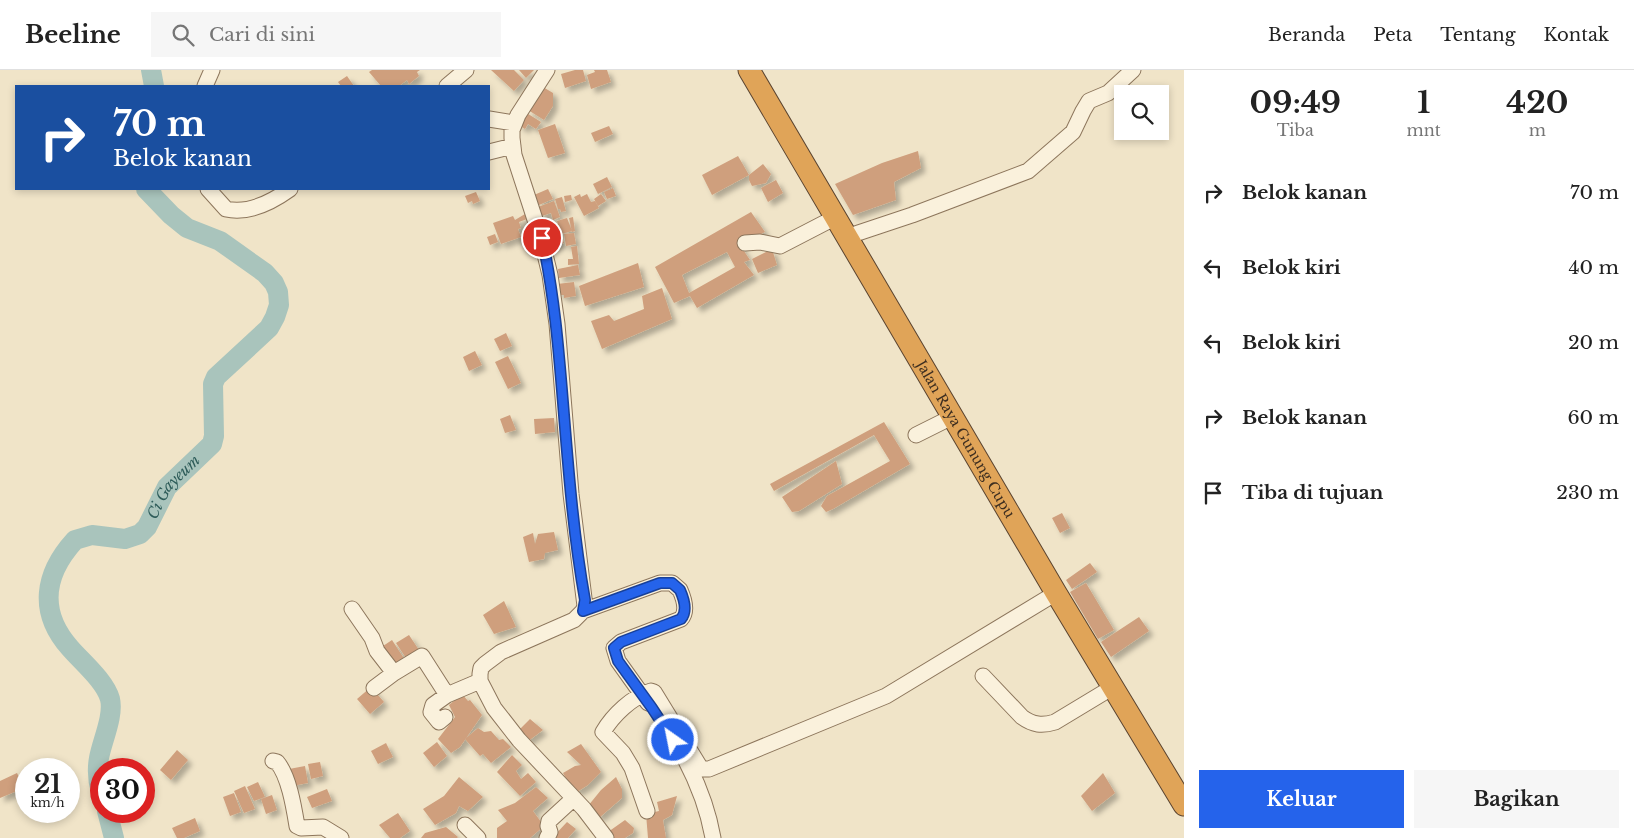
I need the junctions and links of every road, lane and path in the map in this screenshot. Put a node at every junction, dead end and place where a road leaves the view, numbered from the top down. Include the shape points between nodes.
1 (212, 70) edge
2 (466, 70) edge
3 (547, 70) edge
4 (749, 70) edge
5 (1133, 70) edge
6 (205, 85) edge
7 (448, 85) edge
8 (490, 119) edge
9 (514, 123) junction
10 (513, 146) junction
11 (490, 152) edge
12 (209, 190) edge
13 (288, 190) edge
14 (836, 217) junction
15 (846, 237) junction
16 (745, 243) dead end
17 (952, 417) junction
18 (916, 435) dead end
19 (1056, 593) junction
20 (352, 609) dead end
21 (583, 611) junction
22 (394, 674) junction
23 (983, 676) dead end
24 (480, 681) junction
25 (1113, 687) junction
26 (374, 688) dead end
27 (645, 693) junction
28 (447, 695) junction
29 (445, 717) dead end
30 (273, 761) dead end
31 (574, 798) junction
32 (1184, 805) edge
33 (647, 811) dead end
34 (466, 825) dead end
35 (341, 838) edge
36 (478, 838) edge
37 (547, 838) edge
38 (606, 838) edge
39 (713, 838) edge

1 - 6 street
2 - 7 street
3 - 9 street
4 - 14 highway, Jalan Raya Gunung Cupu
5 - 15 street via 1114,89 1089,101 1073,132 1028,171
8 - 9 street
9 - 10 street
10 - 11 street
10 - 21 street via 542,238 551,282 571,494 585,600
12 - 13 street via 226,209 240,210 261,206
14 - 15 highway, Jalan Raya Gunung Cupu
14 - 16 street via 780,246
15 - 17 highway, Jalan Raya Gunung Cupu
17 - 18 street
17 - 19 highway, Jalan Raya Gunung Cupu
19 - 25 highway, Jalan Raya Gunung Cupu
19 - 27 street via 886,696 709,769 700,767 655,694
20 - 22 street
21 - 24 street via 574,620 493,656 481,668
21 - 27 street via 660,583 672,583 680,590 685,610 681,619 621,642 614,648 618,661
22 - 26 street
22 - 28 street via 422,656
23 - 25 street via 1022,717 1038,724 1055,722
24 - 28 street
24 - 31 street via 494,708
25 - 32 highway, Jalan Raya Gunung Cupu
27 - 33 street via 624,708 603,732 630,763
27 - 39 street via 693,775
28 - 29 street via 431,709 439,722
30 - 35 street via 280,766 297,826 323,827
31 - 37 street via 549,821
31 - 38 street
34 - 36 street

